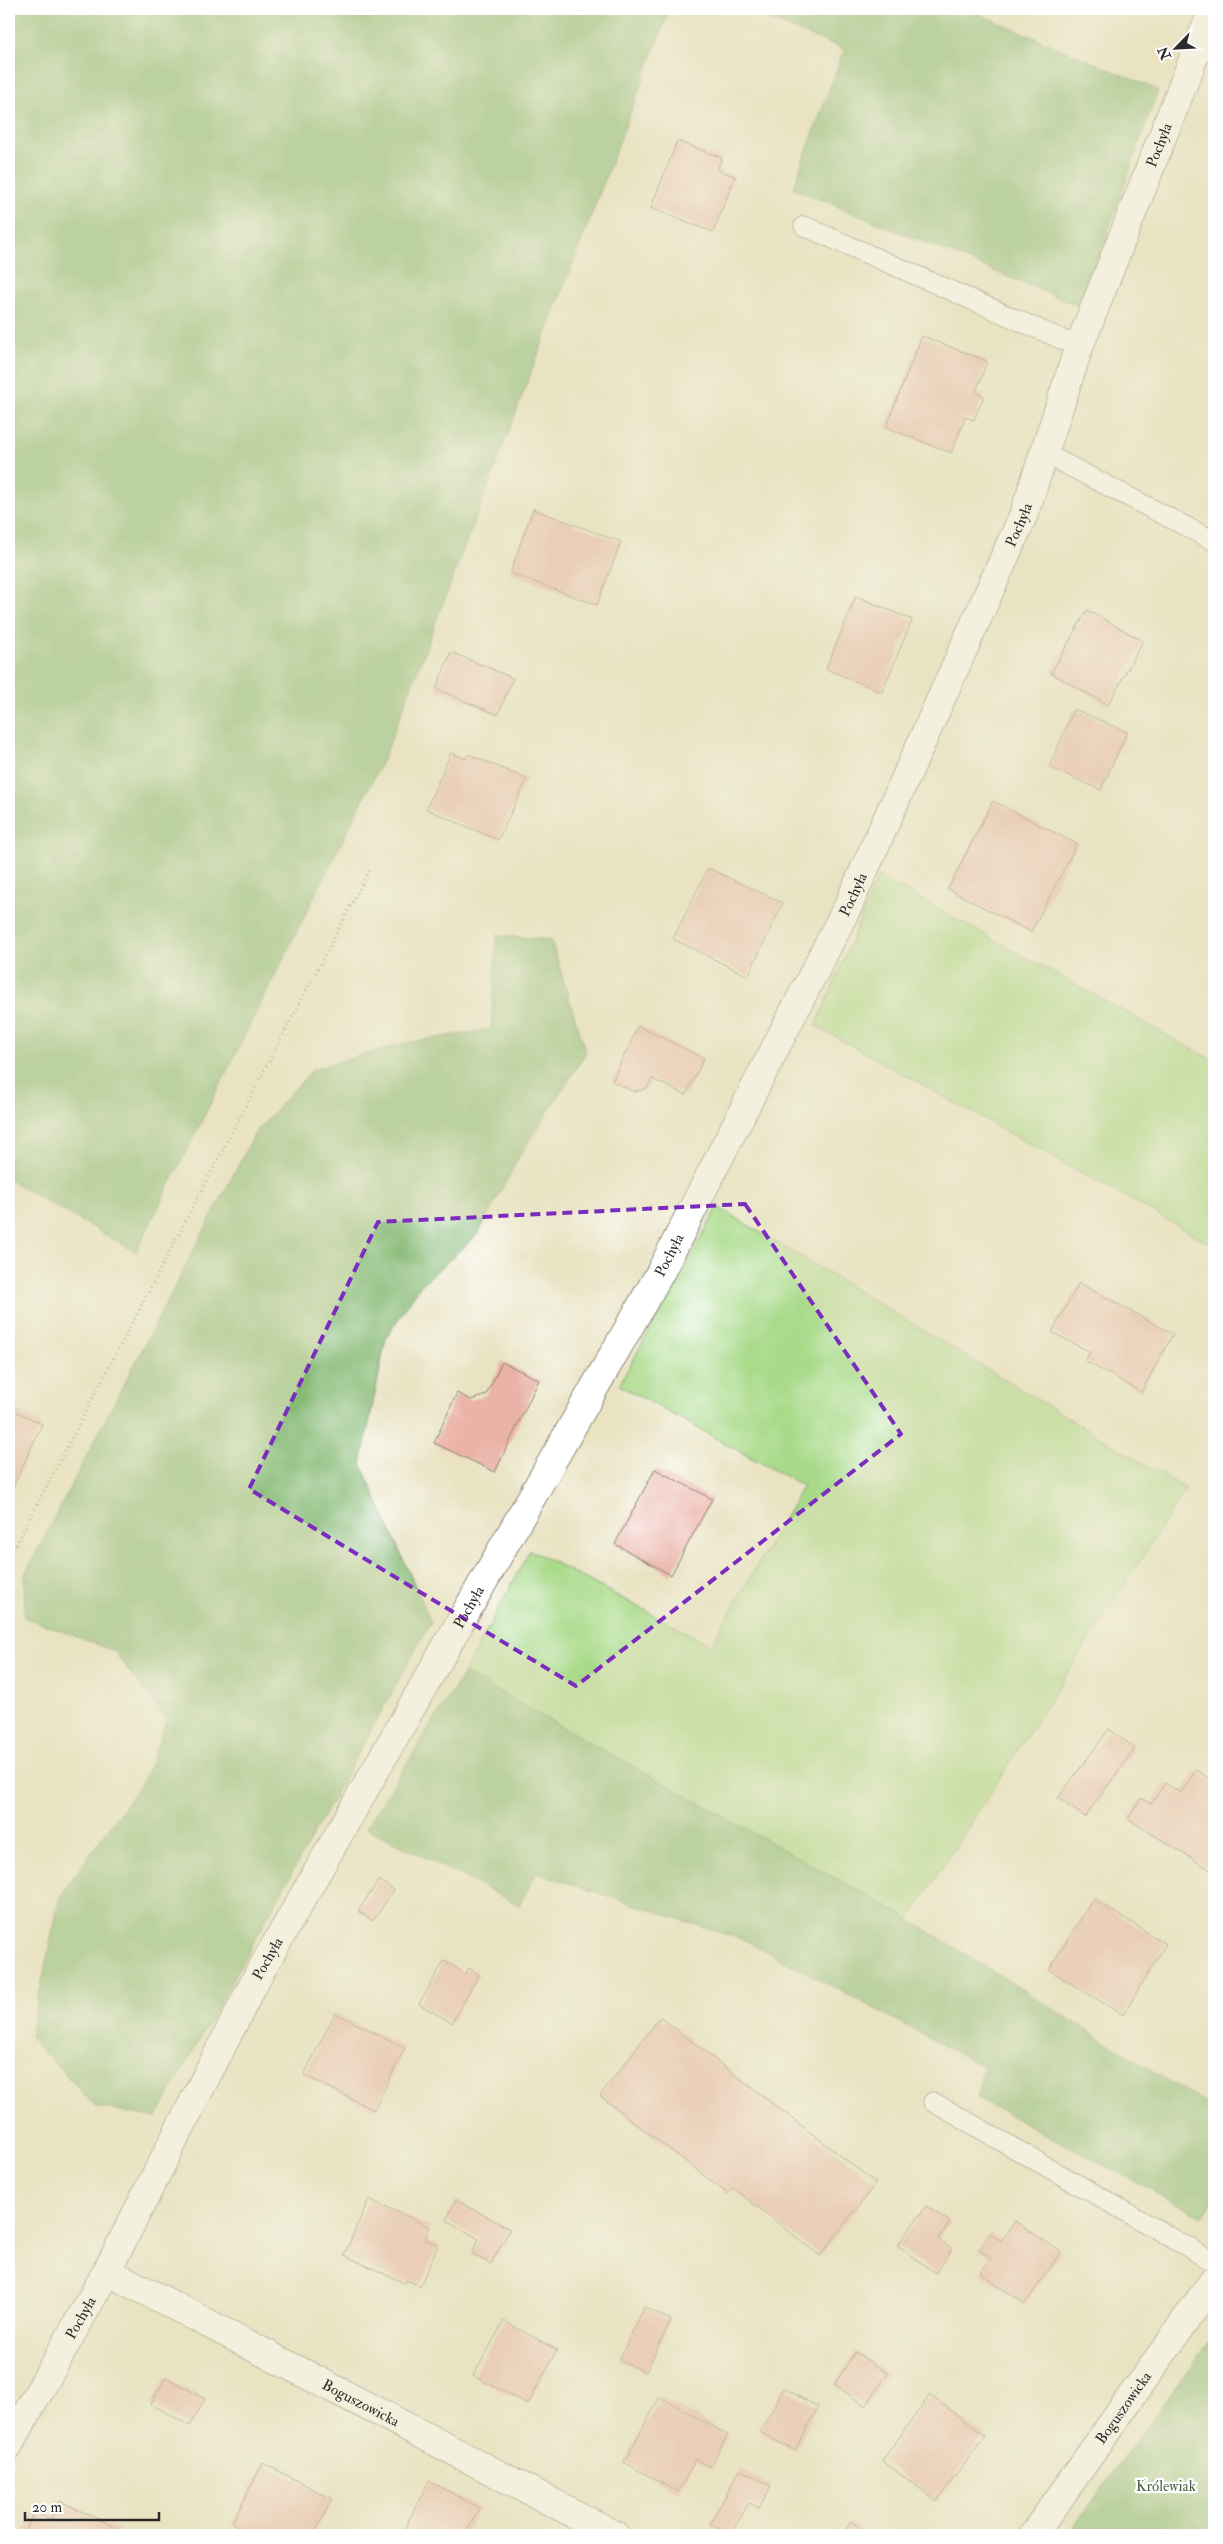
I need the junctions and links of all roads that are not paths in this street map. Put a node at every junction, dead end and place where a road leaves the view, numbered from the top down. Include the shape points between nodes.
1 (1213, 9) edge
2 (804, 226) dead end
3 (1079, 347) junction
4 (1044, 452) junction
5 (1214, 541) edge
6 (933, 2102) dead end
7 (1214, 2262) edge
8 (107, 2271) junction
9 (1214, 2280) edge
10 (9, 2445) edge
11 (615, 2535) edge
12 (1033, 2535) edge

1 - 3 street, Pochyła
2 - 3 lane
3 - 4 street, Pochyła
4 - 5 lane
4 - 8 street, Pochyła via 1024,514 848,906 660,1273 258,1977
6 - 7 lane
8 - 10 street, Pochyła
8 - 11 street, Boguszowicka
9 - 12 street, Boguszowicka

